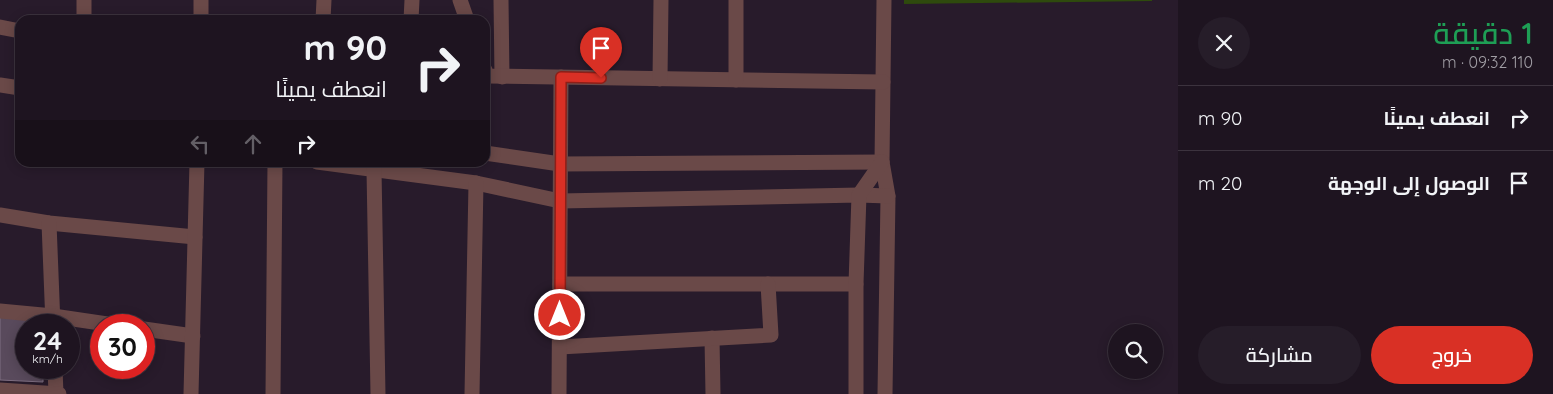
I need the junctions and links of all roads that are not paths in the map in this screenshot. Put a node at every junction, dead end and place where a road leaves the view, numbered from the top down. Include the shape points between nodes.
1 (84, 0) edge
2 (201, 0) edge
3 (324, 0) edge
4 (412, 0) edge
5 (460, 0) edge
6 (501, 0) edge
7 (661, 0) edge
8 (736, 0) edge
9 (884, 0) edge
10 (84, 15) edge
11 (201, 15) edge
12 (323, 15) edge
13 (411, 15) edge
14 (465, 15) edge
15 (0, 27) edge
16 (15, 30) edge
17 (490, 76) edge
18 (502, 77) junction
19 (561, 77) junction
20 (660, 79) junction
21 (736, 80) junction
22 (883, 82) junction
23 (0, 85) edge
24 (15, 87) edge
25 (490, 154) edge
26 (882, 162) junction
27 (560, 164) junction
28 (197, 167) edge
29 (274, 167) edge
30 (353, 167) edge
31 (374, 170) junction
32 (476, 183) junction
33 (859, 195) junction
34 (888, 196) junction
35 (560, 201) junction
36 (0, 215) edge
37 (49, 222) junction
38 (195, 237) junction
39 (560, 284) junction
40 (768, 284) junction
41 (856, 284) junction
42 (0, 311) edge
43 (16, 314) edge
44 (53, 314) edge
45 (155, 331) edge
46 (192, 336) junction
47 (712, 338) junction
48 (560, 347) junction
49 (55, 379) edge
50 (0, 390) edge
51 (57, 394) edge
52 (191, 394) edge
53 (273, 394) edge
54 (378, 394) edge
55 (472, 394) edge
56 (560, 394) edge
57 (713, 394) edge
58 (856, 394) edge
59 (885, 394) edge

1 - 10 street
2 - 11 street
3 - 12 street
4 - 13 street
5 - 14 street
6 - 18 street
7 - 20 street
8 - 21 street
9 - 22 street
15 - 16 street
17 - 18 street
18 - 19 street
19 - 20 street
19 - 27 street
20 - 21 street
21 - 22 street
22 - 26 street
23 - 24 street
25 - 27 street
26 - 27 street
26 - 33 street
26 - 34 street
27 - 35 street
28 - 38 street
29 - 53 street
30 - 31 street
31 - 32 street
31 - 54 street
32 - 35 street
32 - 55 street
33 - 34 street
33 - 35 street
33 - 41 street
34 - 59 street
35 - 39 street
36 - 37 street
37 - 38 street
37 - 44 street
38 - 46 street
39 - 40 street
39 - 48 street
40 - 41 street
40 - 47 street via 771,335
41 - 58 street
42 - 43 street
45 - 46 street
46 - 52 street
47 - 48 street
47 - 57 street
48 - 56 street
49 - 51 street
50 - 51 street

